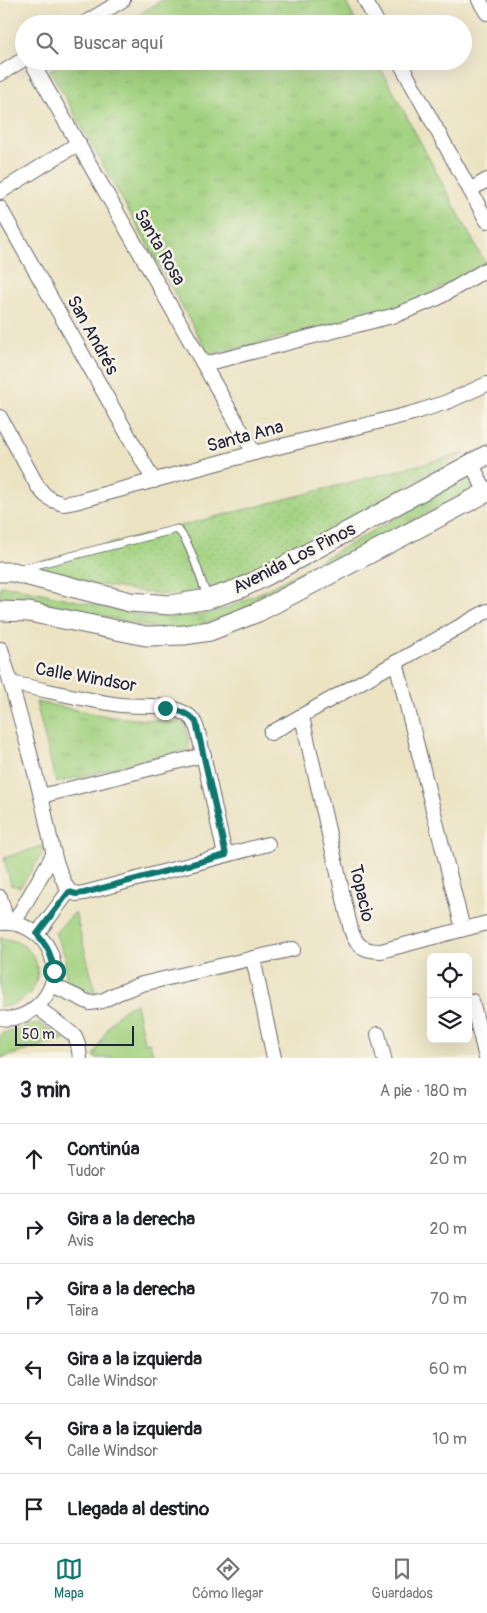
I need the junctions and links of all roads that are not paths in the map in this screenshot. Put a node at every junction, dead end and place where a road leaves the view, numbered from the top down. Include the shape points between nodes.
1 (123, 0) edge
2 (365, 0) edge
3 (479, 0) edge
4 (487, 13) edge
5 (98, 15) edge
6 (373, 15) edge
7 (15, 65) edge
8 (36, 70) edge
9 (404, 70) edge
10 (0, 74) edge
11 (79, 143) junction
12 (487, 180) edge
13 (470, 190) junction
14 (0, 192) edge
15 (0, 208) edge
16 (487, 221) edge
17 (487, 269) edge
18 (205, 364) junction
19 (487, 384) edge
20 (0, 417) edge
21 (254, 453) junction
22 (479, 459) edge
23 (154, 481) junction
24 (487, 493) edge
25 (6, 572) edge
26 (208, 599) junction
27 (0, 611) edge
28 (487, 611) edge
29 (1, 649) edge
30 (396, 662) junction
31 (10, 683) junction
32 (302, 717) junction
33 (271, 733) dead end
34 (204, 755) junction
35 (41, 796) junction
36 (268, 844) dead end
37 (54, 853) junction
38 (226, 855) junction
39 (69, 892) junction
40 (0, 897) edge
41 (7, 922) edge
42 (487, 923) edge
43 (463, 929) junction
44 (37, 934) junction
45 (293, 950) dead end
46 (253, 958) junction
47 (52, 985) junction
48 (472, 1000) dead end
49 (37, 1007) junction
50 (0, 1018) edge
51 (378, 1034) dead end
52 (80, 1058) edge
53 (274, 1058) edge
54 (384, 1058) edge
55 (486, 1058) edge

1 - 5 street
2 - 6 street
3 - 4 street
7 - 10 street
8 - 11 street, Santa Rosa
9 - 13 street
11 - 14 street
11 - 18 street, Santa Rosa
12 - 13 street
13 - 16 street
15 - 23 street, San Andrés
17 - 18 street via 438,298 396,315
18 - 21 street, Santa Rosa
19 - 21 street, Santa Ana via 413,413
20 - 23 street, Santa Ana via 27,467 45,495 52,500 63,504
21 - 23 street, Santa Ana
22 - 24 street
22 - 26 street, Avenida Los Pinos via 268,575
24 - 27 street, Avenida Los Pinos via 258,612 210,631 146,636 29,612
25 - 26 street, Avenida Los Pinos via 130,602 170,605
25 - 26 lane via 177,529 188,545
28 - 30 street
29 - 31 street
30 - 32 street
30 - 43 street
31 - 34 street, Calle Windsor via 121,705 180,710 196,722
31 - 35 street
32 - 33 street
32 - 43 street, Topacio via 351,930 358,945 370,951 380,951
34 - 35 street
34 - 38 street, Calle Windsor
35 - 37 street
36 - 38 street
37 - 39 street
37 - 41 street
38 - 39 street via 84,893
39 - 44 street
40 - 41 street
41 - 44 street
42 - 43 street, Topacio
44 - 47 street via 52,957
45 - 46 street
46 - 47 street via 154,981 102,1001 90,1002
46 - 53 street
47 - 49 street
48 - 55 street
49 - 50 street via 22,1016
49 - 52 street via 74,1036
51 - 54 street

